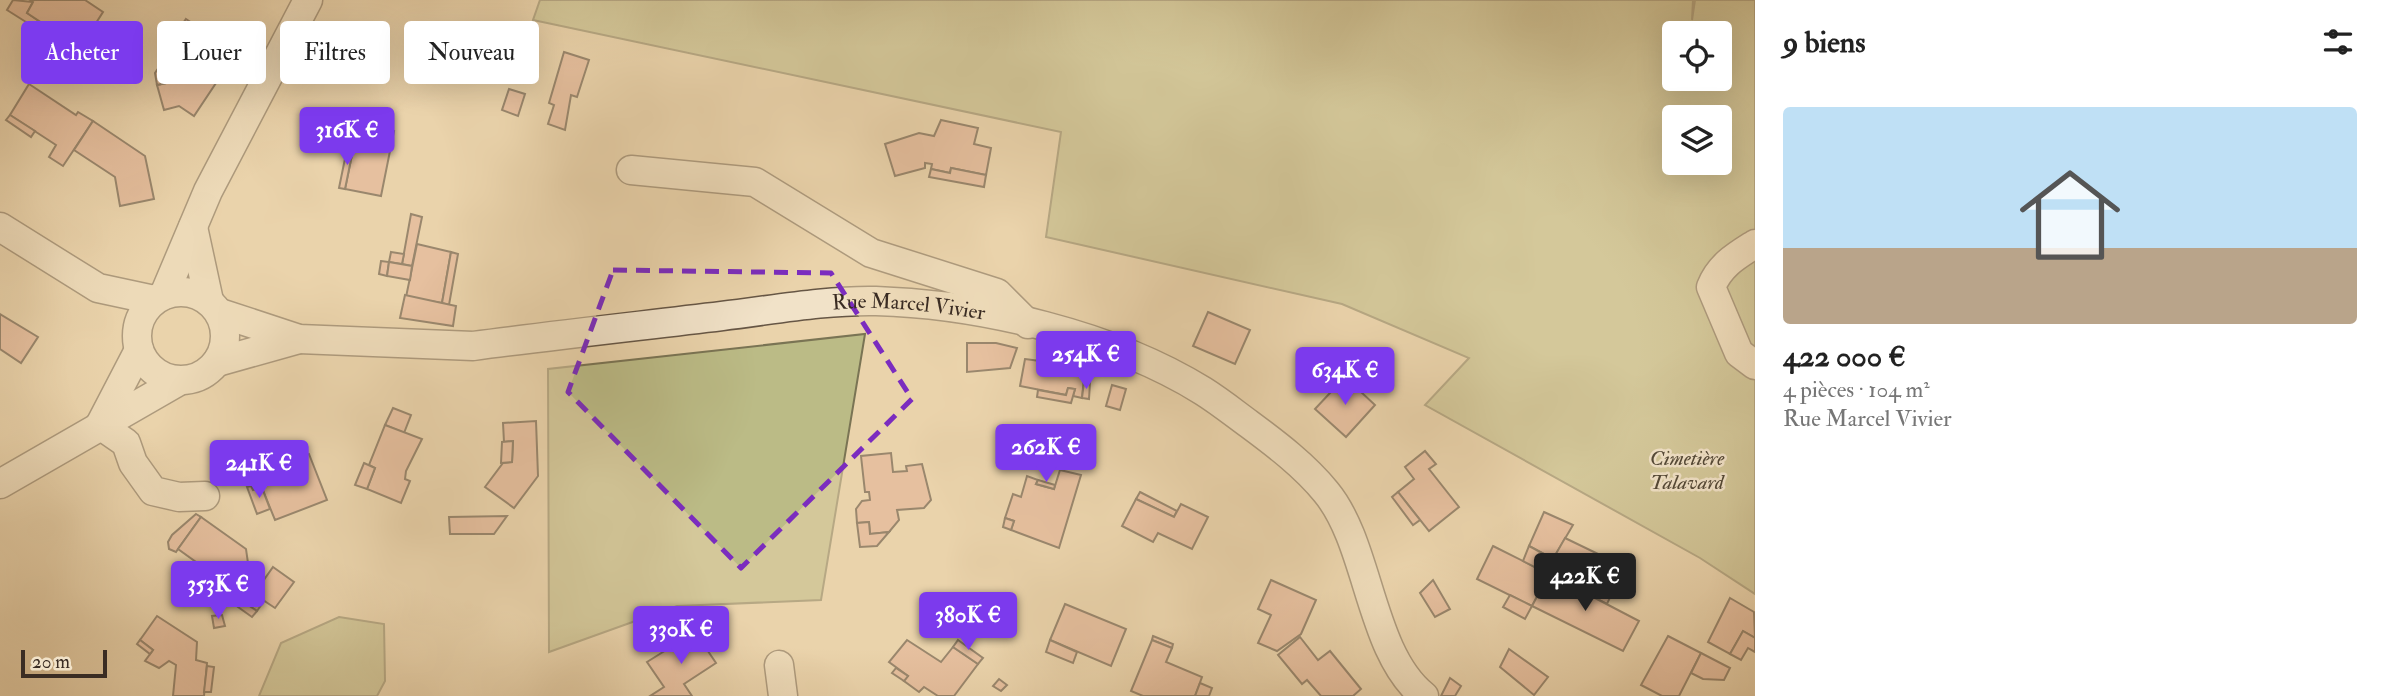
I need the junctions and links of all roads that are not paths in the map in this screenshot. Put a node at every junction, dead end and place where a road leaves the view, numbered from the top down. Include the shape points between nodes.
1 (309, 0) edge
2 (631, 170) dead end
3 (0, 227) edge
4 (193, 227) junction
5 (1755, 244) edge
6 (98, 288) junction
7 (159, 298) junction
8 (214, 307) junction
9 (1028, 324) junction
10 (299, 339) junction
11 (138, 342) junction
12 (217, 362) junction
13 (1755, 365) edge
14 (179, 381) junction
15 (100, 425) junction
16 (0, 484) edge
17 (205, 496) dead end
18 (779, 665) dead end
19 (783, 696) edge
20 (1424, 696) edge

1 - 4 street
2 - 9 street via 755,182 871,253 997,293
3 - 6 street
4 - 7 street
4 - 8 street
5 - 13 street via 1728,260 1711,287 1739,353
6 - 7 street
6 - 11 street
7 - 8 street via 180,292 195,294
7 - 11 street via 145,310
8 - 10 street, Rue Marcel Vivier
8 - 12 street via 225,330 225,347
9 - 10 street, Rue Marcel Vivier via 921,304 872,301 473,346
9 - 20 street, Rue Marcel Vivier via 1121,351 1164,370 1202,391 1298,464 1326,492 1341,517 1400,668
10 - 12 street, Rue Marcel Vivier
11 - 14 street via 148,366
11 - 15 street
12 - 14 street via 200,376
14 - 15 street
15 - 16 street
15 - 17 street via 126,443 133,463 153,491 178,497
18 - 19 street

